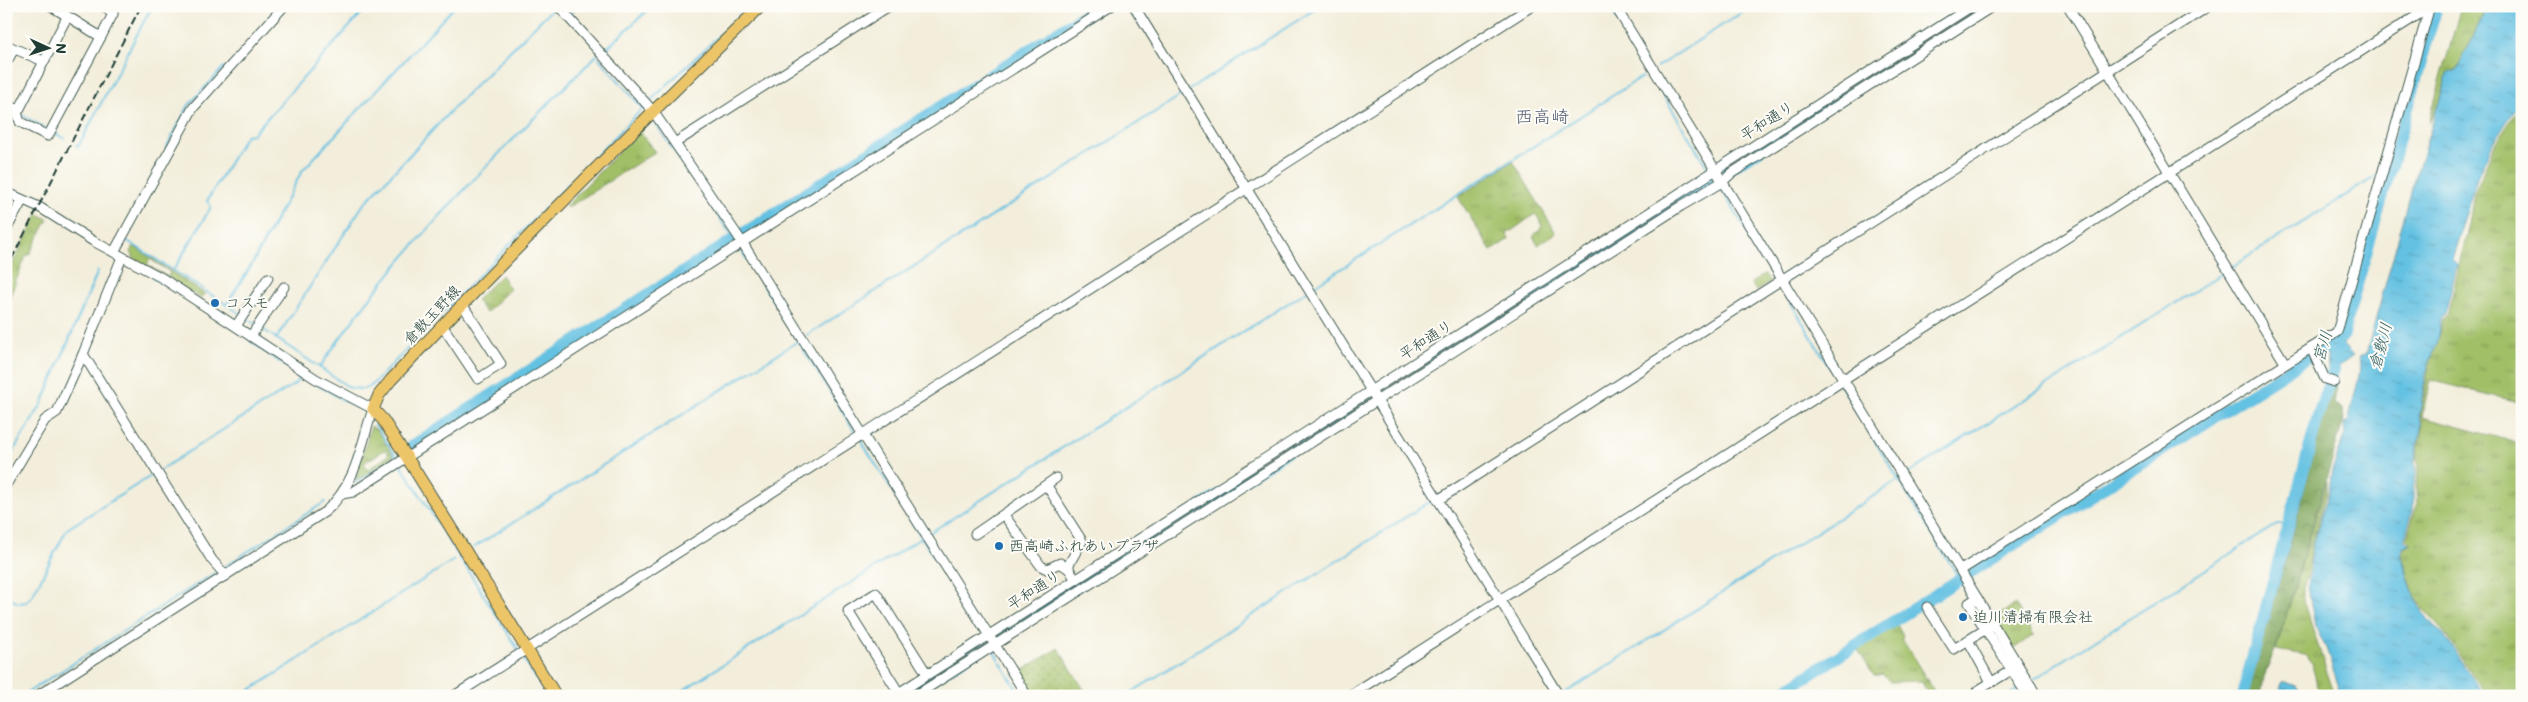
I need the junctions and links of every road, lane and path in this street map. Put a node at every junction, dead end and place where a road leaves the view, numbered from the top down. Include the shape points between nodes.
1 (51, 6) edge
2 (103, 6) edge
3 (284, 6) edge
4 (558, 6) edge
5 (761, 6) edge
6 (889, 6) edge
7 (1111, 6) edge
8 (1134, 6) edge
9 (1532, 6) edge
10 (1614, 6) edge
11 (1972, 6) edge
12 (1993, 6) edge
13 (2068, 6) edge
14 (2209, 6) edge
15 (2430, 7) edge
16 (64, 12) edge
17 (101, 37) junction
18 (10, 47) edge
19 (43, 62) junction
20 (6, 64) edge
21 (2107, 69) junction
22 (6, 104) edge
23 (649, 106) junction
24 (16, 112) junction
25 (675, 143) junction
26 (2169, 171) junction
27 (1716, 177) junction
28 (1248, 191) junction
29 (6, 192) edge
30 (22, 201) junction
31 (6, 230) edge
32 (739, 241) junction
33 (114, 252) junction
34 (122, 257) junction
35 (268, 278) dead end
36 (1779, 282) junction
37 (284, 287) dead end
38 (260, 290) junction
39 (276, 300) junction
40 (462, 304) junction
41 (442, 325) junction
42 (236, 326) junction
43 (252, 336) junction
44 (2313, 351) junction
45 (83, 354) junction
46 (2285, 363) junction
47 (2331, 381) dead end
48 (1842, 382) junction
49 (1375, 396) junction
50 (373, 409) junction
51 (862, 437) junction
52 (401, 459) junction
53 (1056, 478) dead end
54 (6, 485) edge
55 (1047, 486) junction
56 (342, 494) junction
57 (1437, 498) junction
58 (1004, 515) junction
59 (975, 534) dead end
60 (1069, 569) junction
61 (223, 572) junction
62 (1963, 574) junction
63 (1076, 580) junction
64 (1499, 598) junction
65 (1928, 607) dead end
66 (1989, 627) junction
67 (1968, 640) junction
68 (992, 642) junction
69 (522, 652) junction
70 (2012, 666) junction
71 (927, 674) junction
72 (1991, 682) junction
73 (1977, 691) dead end
74 (896, 694) edge
75 (1558, 695) edge
76 (38, 696) edge
77 (454, 696) edge
78 (556, 696) edge
79 (915, 696) edge
80 (1027, 696) edge
81 (1348, 696) edge
82 (2037, 696) edge

1 - 16 street
2 - 17 street via 113,14
3 - 33 street via 193,108
4 - 23 street
5 - 23 main road, 倉敷玉野線
6 - 25 street
7 - 32 street
8 - 28 street
9 - 28 street
10 - 27 street
11 - 27 street, 平和通り
12 - 27 street via 1732,174
13 - 21 street
14 - 21 street
15 - 26 street
15 - 44 street via 2337,332
16 - 17 street
16 - 19 street
17 - 24 street via 48,136 20,122
18 - 19 street
18 - 20 street
19 - 24 street
21 - 26 street
21 - 36 street
22 - 24 street
23 - 25 street
23 - 40 main road, 倉敷玉野線
25 - 32 street
26 - 46 street
26 - 48 street
27 - 36 street
27 - 49 street, 平和通り
27 - 49 street via 1688,201
28 - 49 street
28 - 51 street
29 - 30 street
30 - 31 street
30 - 33 street via 39,207
32 - 51 street
32 - 52 street
33 - 34 street
34 - 42 street via 172,284
34 - 45 street
35 - 38 street
36 - 48 street
36 - 57 street
37 - 39 street
38 - 39 street
38 - 42 street
39 - 43 street
40 - 41 main road, 倉敷玉野線
40 - 41 street via 501,364 478,379
41 - 50 main road, 倉敷玉野線 via 385,387
42 - 43 street
43 - 50 street via 316,379
44 - 46 street
44 - 47 street via 2325,379
45 - 54 street via 57,412 45,420
45 - 61 street via 212,560
46 - 62 street
48 - 62 street
48 - 64 street
49 - 57 street
49 - 63 street, 平和通り
49 - 68 street
50 - 52 main road via 383,420
50 - 56 street via 355,471
51 - 68 street
51 - 69 street
52 - 56 street via 353,492
52 - 69 main road
53 - 55 street
55 - 58 street
55 - 60 street via 1082,541 1074,551
56 - 61 street via 318,517
57 - 64 street
58 - 59 street
58 - 60 street via 1041,566 1047,569 1060,563
60 - 63 street
61 - 76 street
62 - 66 street
63 - 68 street, 平和通り
64 - 75 street
64 - 81 street
65 - 67 street via 1954,649
66 - 67 street
66 - 70 street
67 - 72 street
68 - 71 street, 平和通り
68 - 79 street
68 - 80 street
69 - 77 street
69 - 78 main road
70 - 72 street
70 - 82 street
71 - 74 street, 平和通り
71 - 74 street via 876,593 848,610
72 - 73 street

